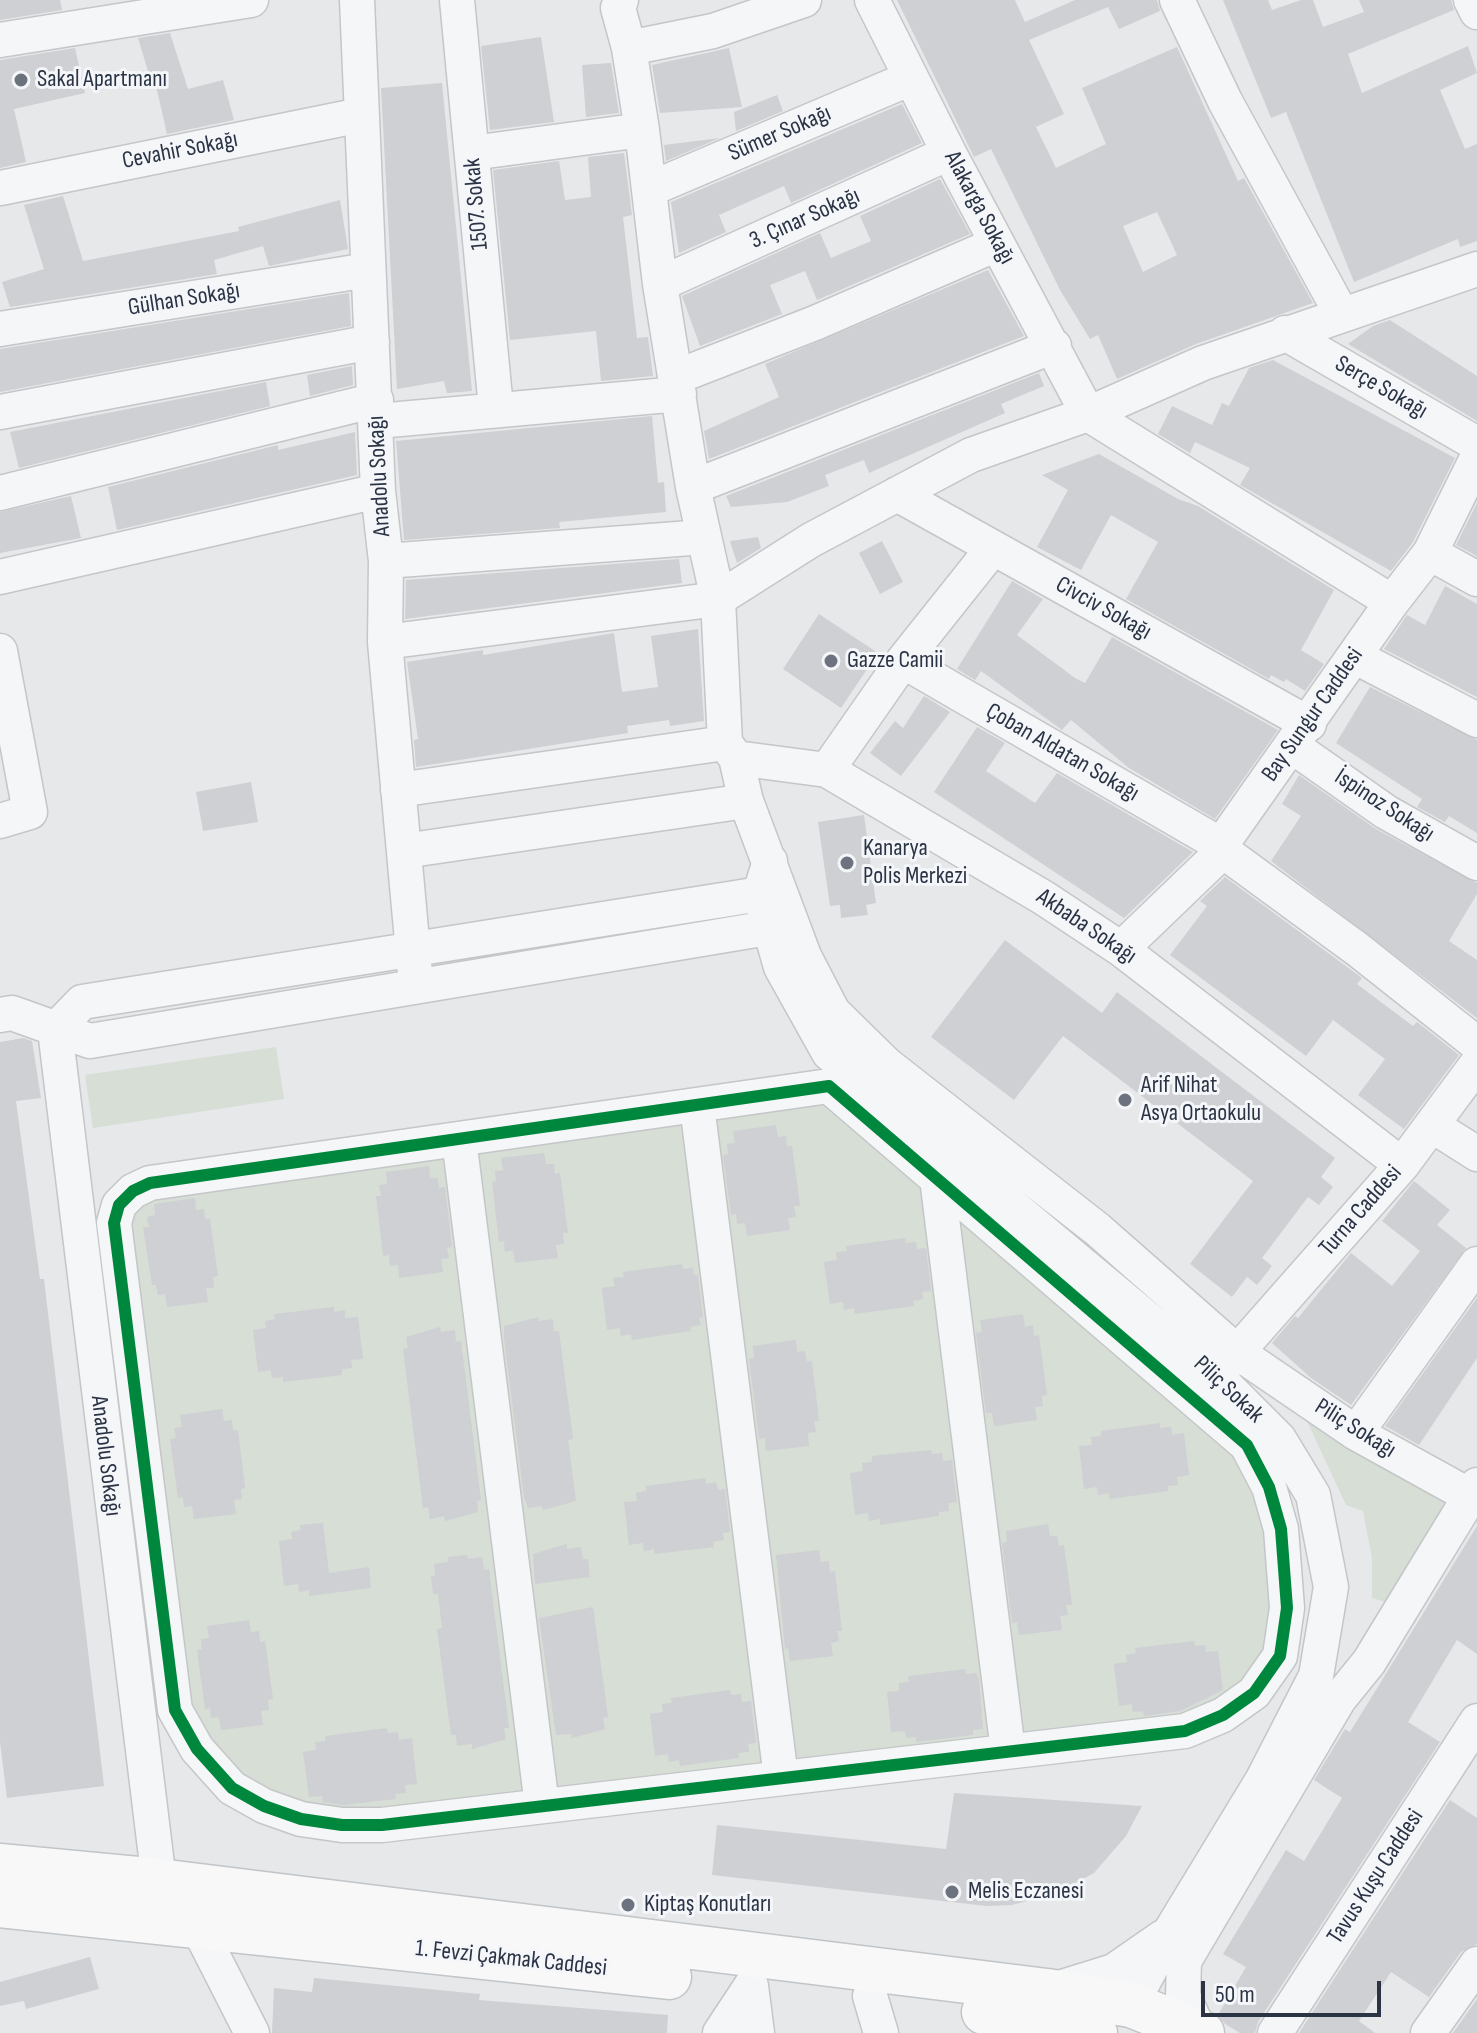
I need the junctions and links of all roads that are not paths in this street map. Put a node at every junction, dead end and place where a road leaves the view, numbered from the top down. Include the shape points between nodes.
1 (251, 0) edge
2 (357, 0) edge
3 (457, 0) edge
4 (621, 0) edge
5 (804, 0) edge
6 (872, 0) edge
7 (1177, 0) edge
8 (1471, 0) edge
9 (1477, 12) edge
10 (0, 40) edge
11 (629, 48) junction
12 (911, 78) junction
13 (361, 115) junction
14 (642, 130) junction
15 (472, 153) junction
16 (949, 153) junction
17 (0, 188) edge
18 (650, 189) junction
19 (997, 244) junction
20 (368, 270) junction
21 (1471, 278) edge
22 (660, 284) junction
23 (1342, 315) junction
24 (0, 329) edge
25 (1285, 333) junction
26 (372, 342) junction
27 (1054, 346) junction
28 (678, 386) junction
29 (496, 408) junction
30 (377, 410) junction
31 (0, 412) edge
32 (1088, 414) junction
33 (1477, 444) edge
34 (1477, 458) edge
35 (693, 487) junction
36 (378, 491) junction
37 (0, 493) edge
38 (897, 494) junction
39 (704, 537) junction
40 (993, 548) junction
41 (1430, 553) junction
42 (386, 561) junction
43 (0, 577) edge
44 (1477, 579) edge
45 (718, 599) junction
46 (1392, 602) junction
47 (385, 642) junction
48 (0, 651) edge
49 (1354, 656) junction
50 (903, 661) junction
51 (1477, 720) edge
52 (1300, 735) junction
53 (731, 750) junction
54 (827, 770) junction
55 (398, 790) junction
56 (746, 801) junction
57 (0, 821) edge
58 (1222, 848) junction
59 (404, 851) junction
60 (1477, 863) edge
61 (770, 882) junction
62 (781, 926) junction
63 (1121, 949) junction
64 (413, 951) junction
65 (416, 985) junction
66 (0, 1015) edge
67 (55, 1030) junction
68 (1477, 1044) edge
69 (1477, 1064) edge
70 (697, 1105) junction
71 (1433, 1126) junction
72 (459, 1139) junction
73 (1477, 1154) edge
74 (1402, 1165) junction
75 (937, 1178) junction
76 (1477, 1264) edge
77 (1226, 1364) junction
78 (1356, 1433) junction
79 (1475, 1493) edge
80 (1326, 1552) junction
81 (1284, 1557) junction
82 (1477, 1721) edge
83 (1008, 1751) junction
84 (781, 1778) junction
85 (542, 1806) junction
86 (1248, 1827) junction
87 (0, 1866) edge
88 (155, 1900) junction
89 (0, 1905) edge
90 (215, 1914) junction
91 (1170, 1932) junction
92 (1477, 1964) edge
93 (751, 1986) junction
94 (1034, 2014) edge
95 (876, 2015) edge
96 (1129, 2024) edge
97 (1201, 2032) edge
98 (252, 2033) edge
99 (720, 2033) edge
100 (757, 2033) edge
101 (1095, 2033) edge
102 (1275, 2033) edge
103 (1428, 2033) edge

1 - 10 street
2 - 13 street, Anadolu Sokağı
3 - 15 street, 1507. Sokak
4 - 11 street, Piliç Sokak via 618,8
5 - 11 street via 713,31
6 - 12 street, Alakarga Sokağı
7 - 23 street via 1225,101
8 - 9 street
11 - 14 street, Piliç Sokak
12 - 16 street, Alakarga Sokağı
12 - 18 street, Sümer Sokağı
13 - 17 street, Cevahir Sokağı
13 - 20 street, Anadolu Sokağı
14 - 15 street
14 - 18 street, Piliç Sokak
15 - 29 street, 1507. Sokak
16 - 19 street, Alakarga Sokağı
16 - 22 street, 3. Çınar Sokağı
18 - 22 street, Piliç Sokak
19 - 27 street, Alakarga Sokağı
19 - 28 street
20 - 24 street, Gülhan Sokağı
20 - 26 street, Anadolu Sokağı
21 - 23 street
22 - 28 street, Piliç Sokak
23 - 25 street
25 - 32 street
25 - 33 street, Serçe Sokağı
26 - 30 street, Anadolu Sokağı
26 - 31 street
27 - 32 street, Alakarga Sokağı
27 - 35 street
28 - 29 street
28 - 35 street, Piliç Sokak
29 - 30 street
30 - 36 street, Anadolu Sokağı
30 - 37 street
32 - 38 street via 971,455
32 - 46 street
34 - 41 street, Bay Sungur Caddesi
35 - 39 street, Piliç Sokak
36 - 42 street, Anadolu Sokağı
36 - 43 street
38 - 40 street, Civciv Sokağı
38 - 45 street
39 - 42 street
39 - 45 street, Piliç Sokak
40 - 50 street
40 - 52 street, Civciv Sokağı
41 - 44 street
41 - 46 street, Bay Sungur Caddesi
42 - 47 street, Anadolu Sokağı
45 - 47 street
45 - 53 street, Piliç Sokak
46 - 49 street, Bay Sungur Caddesi
47 - 55 street, Anadolu Sokağı
48 - 57 street via 30,812
49 - 51 street
49 - 52 street, Bay Sungur Caddesi
50 - 54 street
50 - 58 street, Çoban Aldatan Sokağı
52 - 58 street, Bay Sungur Caddesi
52 - 60 street, İspinoz Sokağı via 1386,812
53 - 54 street, Akbaba Sokağı
53 - 55 street, Akbaba Sokağı
53 - 56 street, Piliç Sokak
54 - 63 street, Akbaba Sokağı
55 - 59 street, Anadolu Sokağı
56 - 59 street
56 - 61 street, Piliç Sokak
58 - 63 street, Bay Sungur Caddesi
58 - 68 street, Çoban Aldatan Sokağı
59 - 64 street, Anadolu Sokağı
61 - 62 street, Piliç Sokak
61 - 64 street
62 - 65 street
62 - 77 street, Piliç Sokak via 833,1012 886,1064 1097,1229
63 - 74 street, Akbaba Sokağı
64 - 65 street, Anadolu Sokağı
64 - 67 street via 82,1002
65 - 67 street via 90,1041
66 - 67 street via 12,1013
67 - 88 street, Anadolu Sokağı
69 - 71 street, Turna Caddesi
70 - 72 street
70 - 75 street via 829,1086
70 - 84 street
71 - 73 street
71 - 74 street, Turna Caddesi
72 - 85 street
72 - 85 street via 150,1183 119,1205 114,1223 175,1710 197,1749 232,1788 301,1819 382,1825
74 - 77 street, Turna Caddesi
75 - 81 street via 1247,1445 1269,1487
75 - 83 street
76 - 78 street
77 - 78 street, Piliç Sokağı
77 - 80 street, Piliç Sokak via 1313,1495
78 - 79 street, Piliç Sokağı
79 - 86 street via 1369,1662
80 - 81 street
80 - 86 street, Piliç Sokak via 1331,1587 1316,1676
81 - 83 street via 1287,1608 1280,1656 1254,1693 1223,1715 1185,1731
82 - 102 street, Tavus Kuşu Caddesi
83 - 84 street
84 - 85 street
86 - 91 street, Piliç Sokak
86 - 97 street via 1184,1961 1183,1996
87 - 88 main road
88 - 89 main road
88 - 90 main road
90 - 93 main road, 1. Fevzi Çakmak Caddesi
90 - 94 main road via 368,1908
90 - 98 street
91 - 94 street via 1114,1971
91 - 96 street, Piliç Sokak
92 - 103 street
93 - 95 main road, 1. Fevzi Çakmak Caddesi
93 - 99 street
93 - 100 street
94 - 95 main road, 1. Fevzi Çakmak Caddesi
94 - 96 main road
94 - 101 main road
96 - 97 main road

